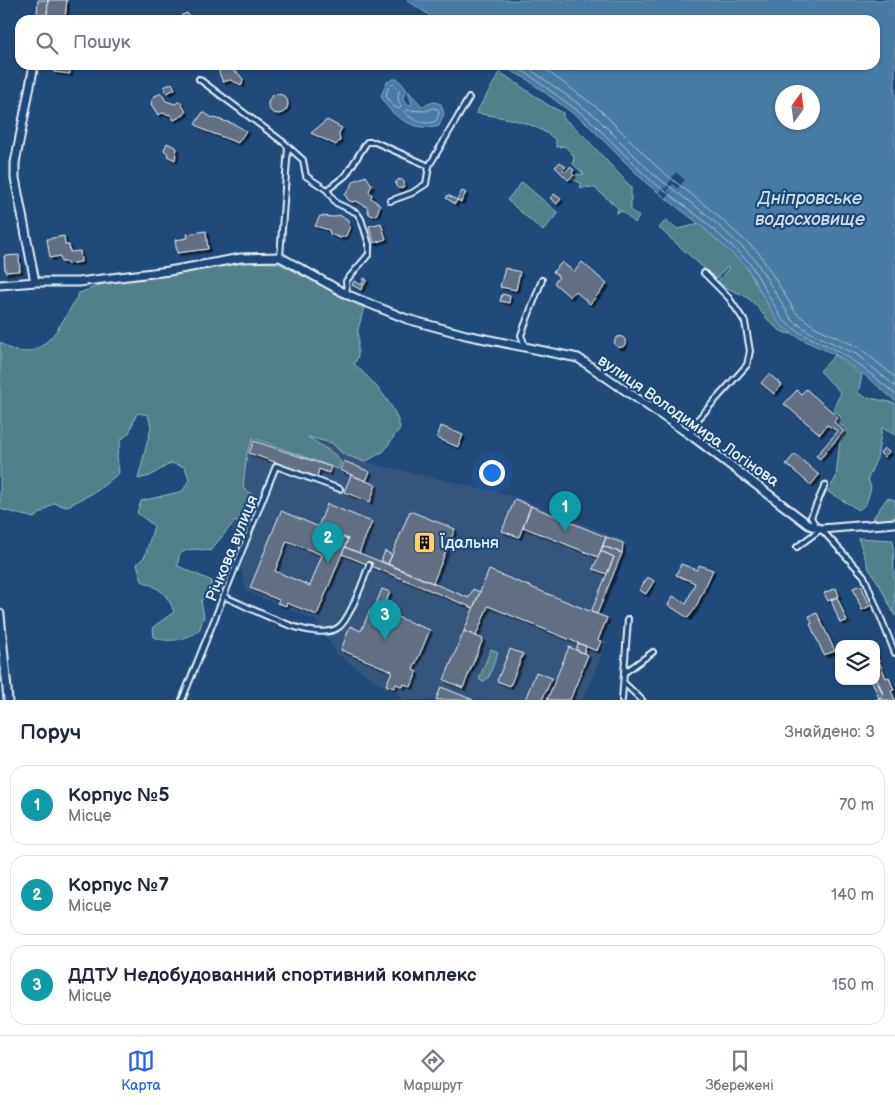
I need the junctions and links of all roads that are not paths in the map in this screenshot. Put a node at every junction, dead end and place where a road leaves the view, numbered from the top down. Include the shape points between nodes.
1 (33, 70) edge
2 (199, 78) dead end
3 (469, 98) dead end
4 (288, 147) junction
5 (429, 166) junction
6 (327, 190) junction
7 (390, 201) dead end
8 (280, 257) junction
9 (704, 273) dead end
10 (542, 280) dead end
11 (35, 282) junction
12 (0, 285) edge
13 (348, 295) junction
14 (525, 346) junction
15 (692, 436) junction
16 (825, 485) dead end
17 (340, 489) dead end
18 (895, 523) edge
19 (818, 528) junction
20 (797, 547) dead end
21 (369, 565) dead end
22 (224, 597) junction
23 (0, 614) edge
24 (628, 619) dead end
25 (653, 652) dead end
26 (895, 653) edge
27 (624, 674) junction
28 (624, 683) junction
29 (8, 700) edge
30 (182, 700) edge
31 (622, 700) edge
32 (642, 700) edge

1 - 11 street via 15,170
2 - 4 lane
3 - 5 lane
4 - 6 lane via 303,160 306,176
4 - 8 lane
5 - 6 lane via 375,142 367,142 346,175
5 - 7 lane via 426,184
6 - 13 lane via 336,203 361,218 369,244 369,254 346,281
8 - 11 street via 241,258 78,282
8 - 13 street, вулиця Володимира Логінова
9 - 15 lane via 745,322 750,351 747,365 691,427
10 - 14 lane via 521,335
11 - 12 street
13 - 14 street, вулиця Володимира Логінова via 416,321
14 - 15 street, вулиця Володимира Логінова via 578,358
15 - 19 street, вулиця Володимира Логінова via 809,525
16 - 19 lane via 811,517
17 - 22 lane, Річкова вулиця via 276,466
18 - 19 street
19 - 20 lane
19 - 26 lane via 864,576
21 - 22 lane via 354,603 340,627 325,633 307,632
22 - 30 lane, Річкова вулиця
23 - 29 street
24 - 27 lane
25 - 27 lane
27 - 28 lane
28 - 31 lane
28 - 32 lane

